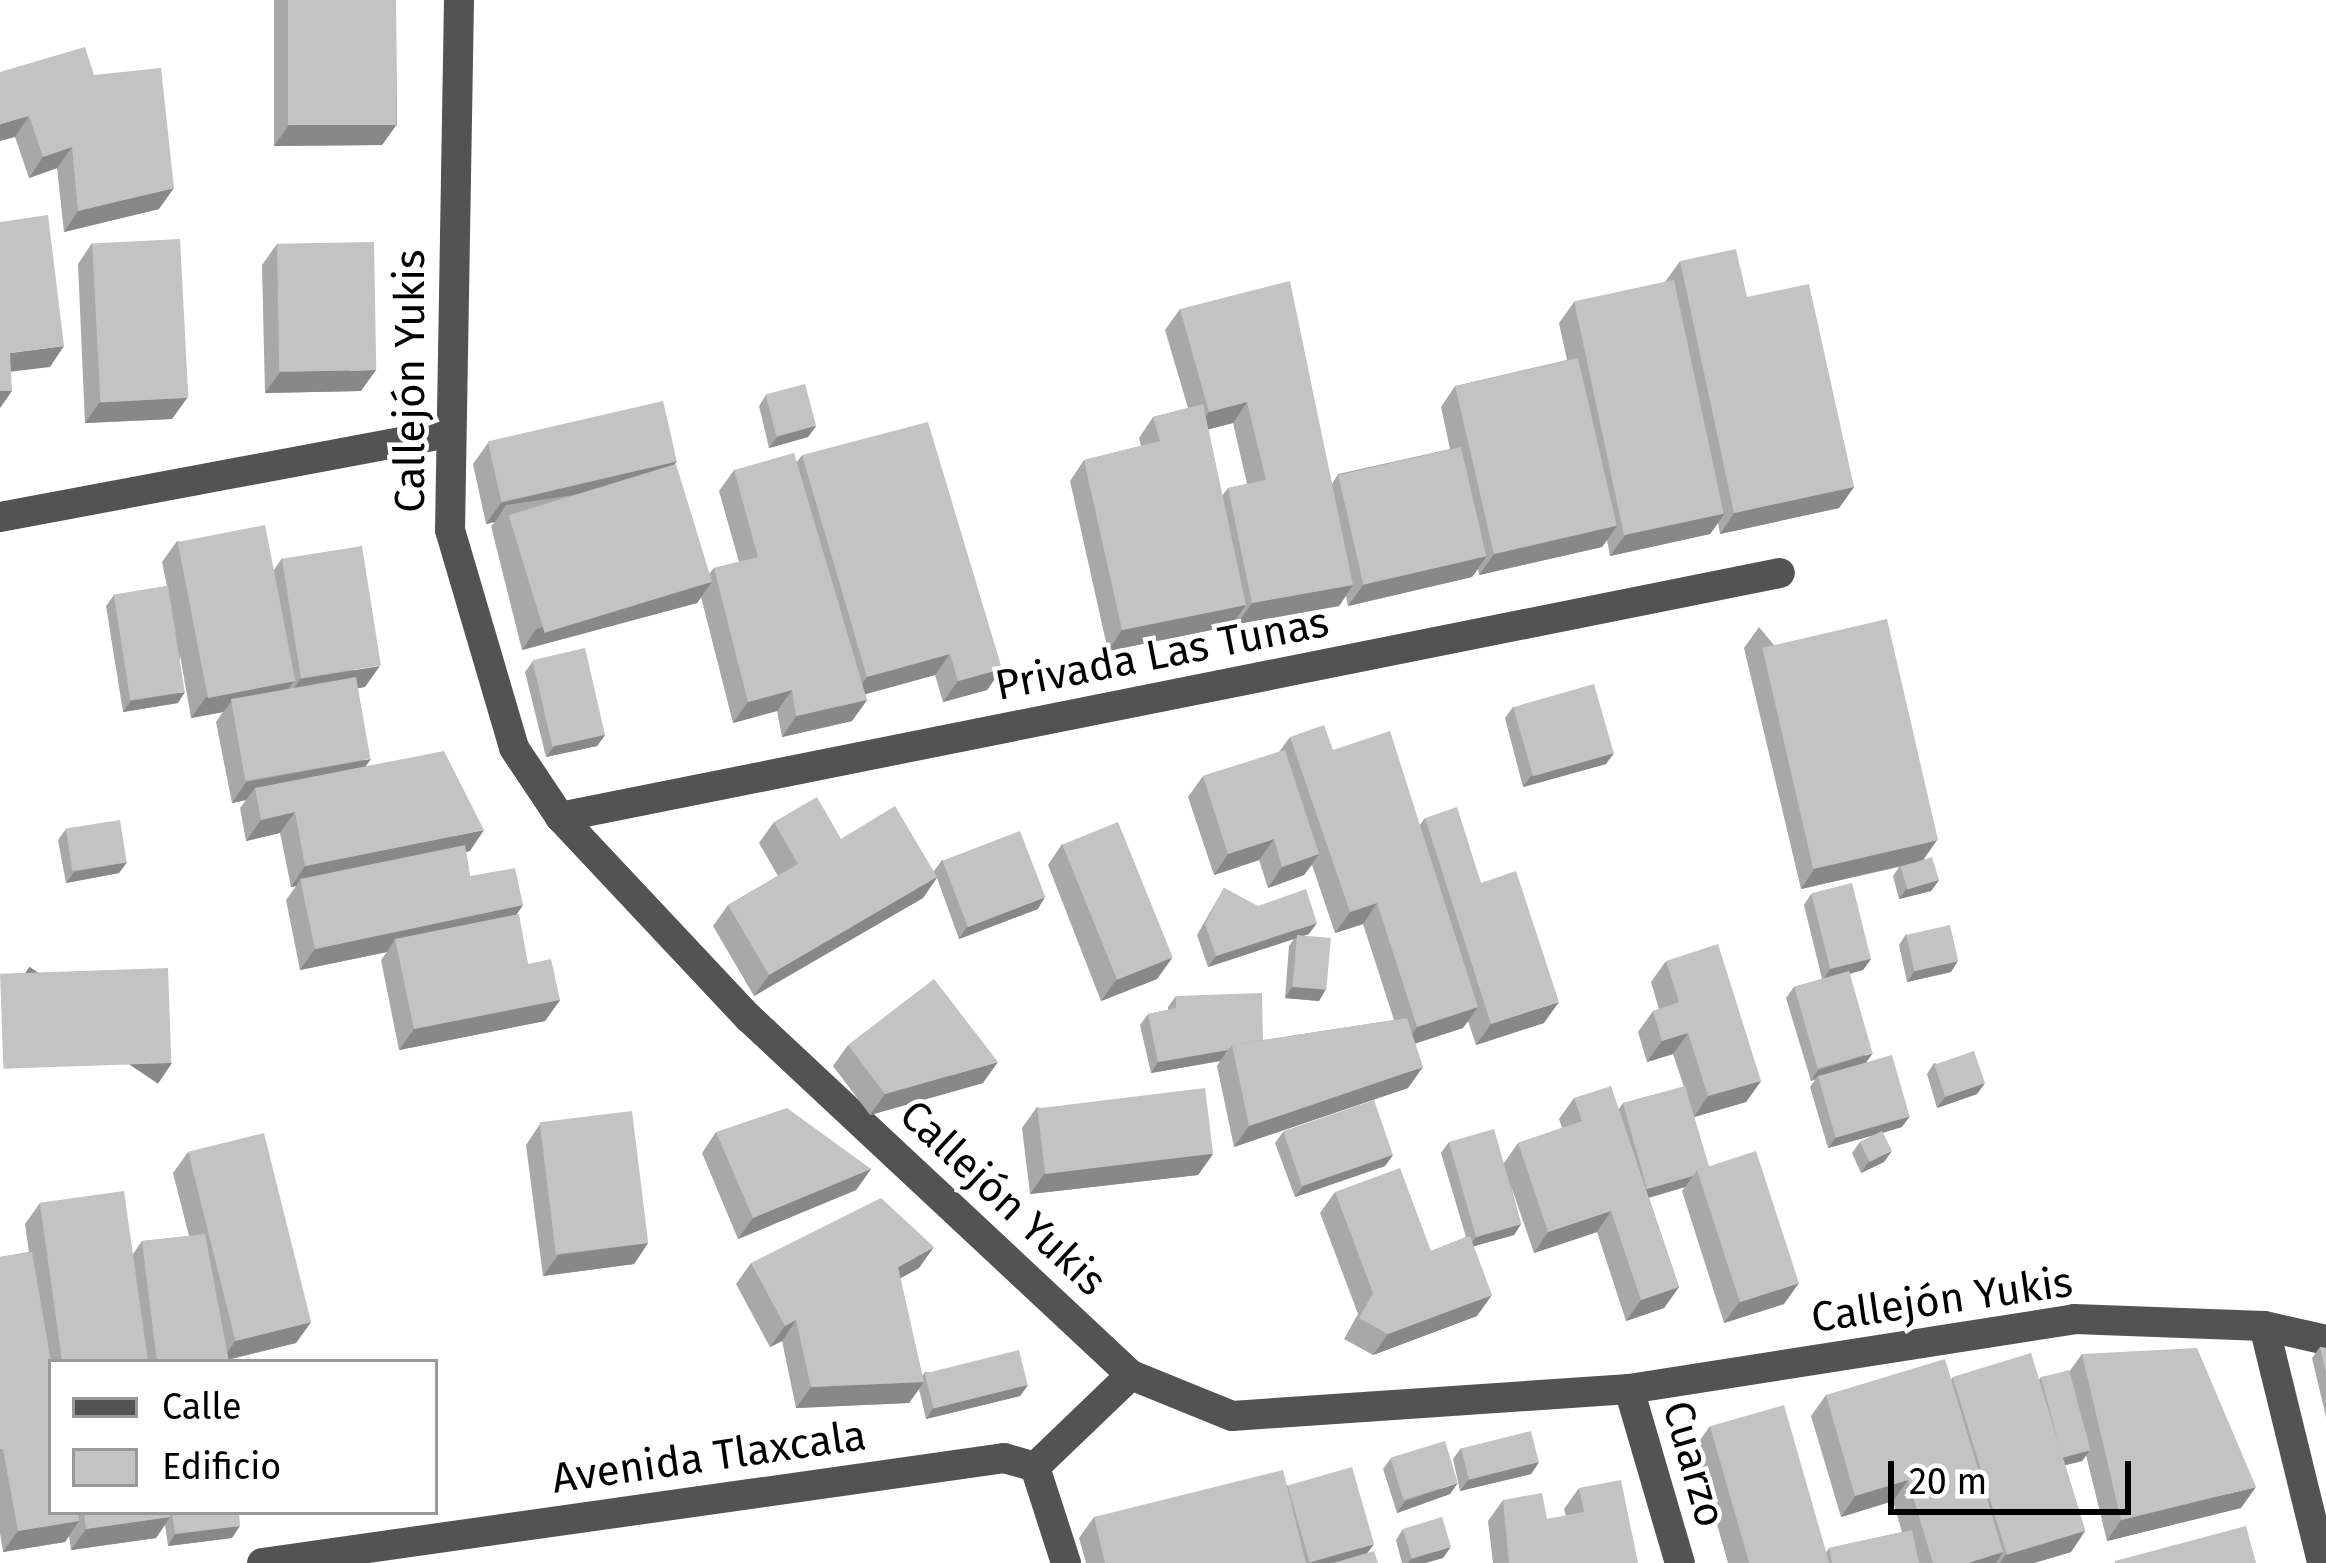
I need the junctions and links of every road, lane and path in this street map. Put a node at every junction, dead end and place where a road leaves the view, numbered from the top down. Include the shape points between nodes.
1 (459, 0) edge
2 (447, 433) junction
3 (0, 517) edge
4 (1780, 573) dead end
5 (560, 817) junction
6 (2264, 1326) junction
7 (2326, 1340) edge
8 (1131, 1376) junction
9 (1628, 1388) junction
10 (1034, 1467) junction
11 (262, 1563) edge
12 (1066, 1563) edge
13 (1680, 1563) edge
14 (2323, 1563) edge

1 - 2 street, Callejón Yukis
2 - 3 street
2 - 5 street, Callejón Yukis via 450,530 514,748
4 - 5 street, Privada Las Tunas
5 - 8 street, Callejón Yukis via 749,1018
6 - 7 street, Callejón Yukis
6 - 9 street, Callejón Yukis via 2074,1319
6 - 14 street
8 - 9 street, Callejón Yukis via 1232,1416
8 - 10 street
9 - 13 street, Cuarzo
10 - 11 street, Avenida Tlaxcala via 1004,1458
10 - 12 street

